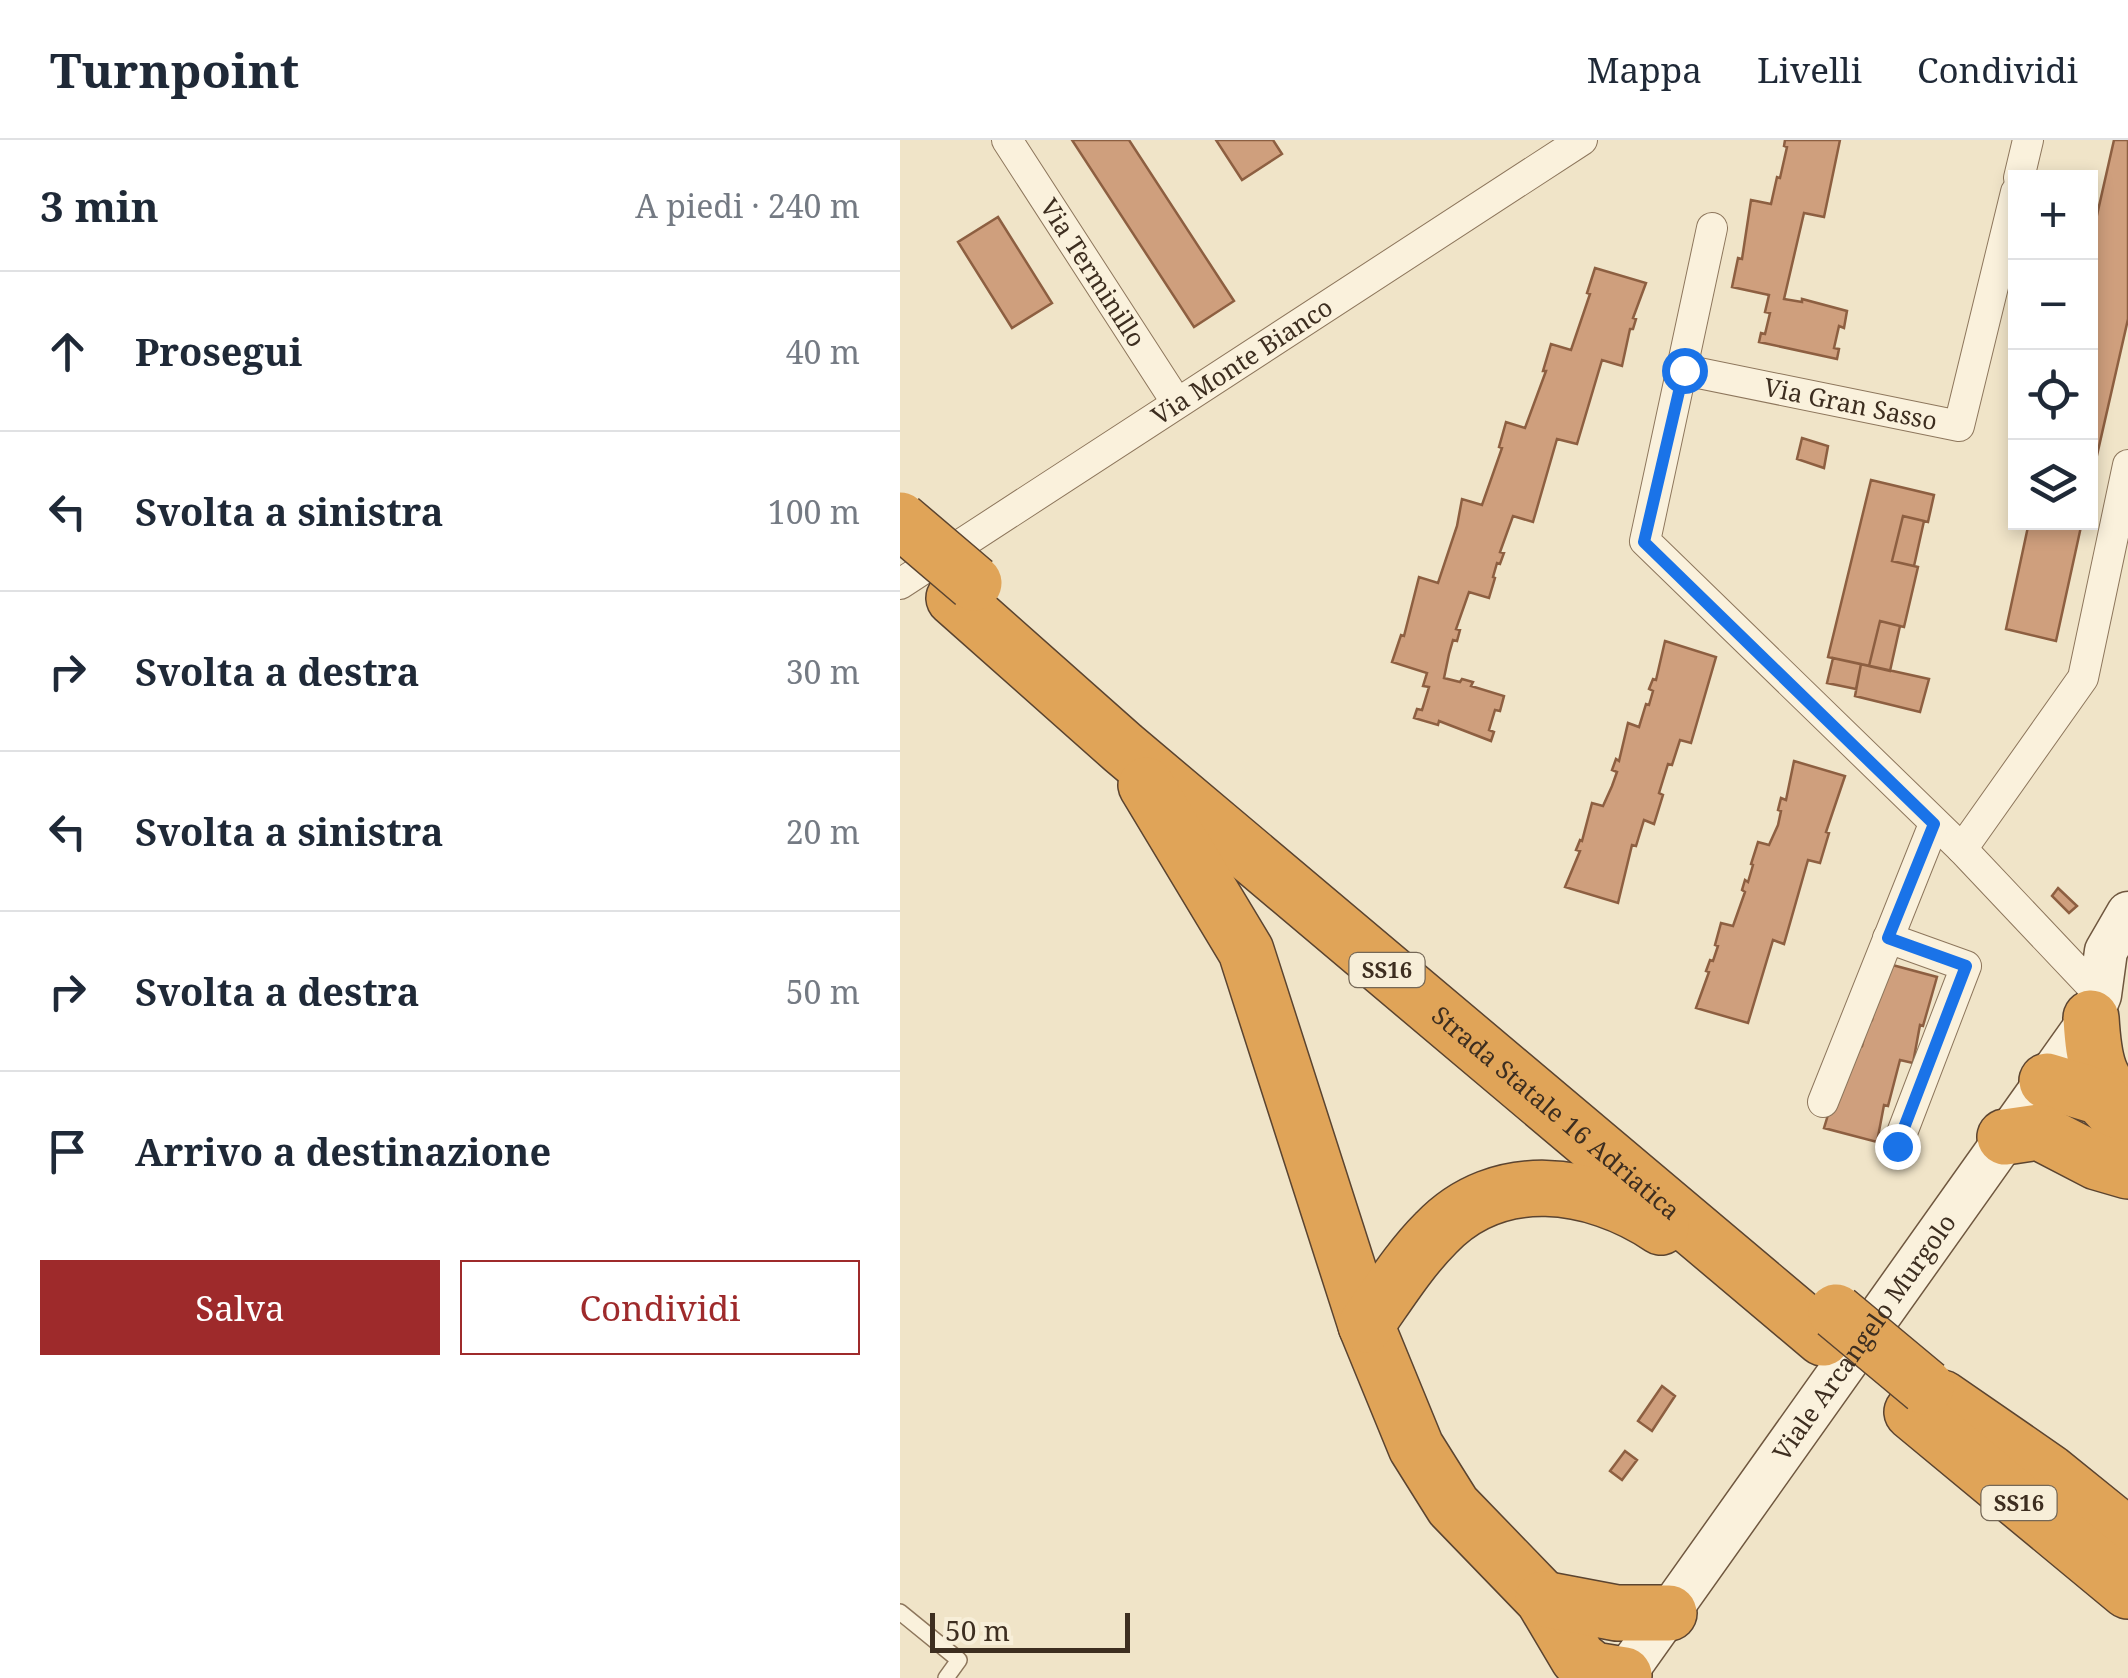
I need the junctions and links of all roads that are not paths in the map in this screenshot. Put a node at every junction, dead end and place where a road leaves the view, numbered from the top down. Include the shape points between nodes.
1 (1008, 140) edge
2 (1582, 140) edge
3 (2028, 140) edge
4 (2021, 170) edge
5 (2008, 225) edge
6 (1712, 228) dead end
7 (1684, 370) junction
8 (1178, 403) junction
9 (2128, 466) edge
10 (900, 520) edge
11 (900, 550) edge
12 (900, 584) edge
13 (964, 590) junction
14 (1124, 748) junction
15 (1934, 824) junction
16 (1962, 849) junction
17 (2128, 913) edge
18 (1888, 938) junction
19 (2106, 994) edge
20 (2047, 1081) junction
21 (1823, 1102) dead end
22 (2128, 1115) edge
23 (2128, 1127) edge
24 (2005, 1137) junction
25 (1897, 1146) dead end
26 (2078, 1150) junction
27 (2128, 1171) edge
28 (1819, 1322) junction
29 (1366, 1325) junction
30 (1919, 1400) junction
31 (2128, 1536) edge
32 (2128, 1557) edge
33 (2128, 1591) edge
34 (900, 1612) edge
35 (1670, 1612) junction
36 (1588, 1649) edge
37 (959, 1660) junction
38 (946, 1678) edge
39 (967, 1678) edge

1 - 8 street, Via Terminillo
2 - 8 street, Via Monte Bianco
3 - 4 street
5 - 7 street, Via Gran Sasso via 1959,426
6 - 7 street
7 - 15 street via 1644,542
8 - 12 street, Via Monte Bianco
9 - 16 street via 2083,678
10 - 13 highway, Strada Statale 16 Adriatica / SS16, bridge
11 - 13 highway, Strada Statale 16 Adriatica / SS16
13 - 14 highway, Strada Statale 16 Adriatica / SS16
13 - 28 highway, Strada Statale 16 Adriatica / SS16
14 - 28 highway, Strada Statale 16 Adriatica / SS16
14 - 29 highway via 1246,952
15 - 16 street
15 - 18 street
16 - 19 street
17 - 19 main road, Viale Arcangelo Murgolo via 2106,951
18 - 21 street
18 - 25 street via 1966,966
19 - 20 main road, Viale Arcangelo Murgolo
19 - 22 highway via 2094,1060
20 - 23 highway via 2100,1097
20 - 24 main road, Viale Arcangelo Murgolo
20 - 26 highway
24 - 26 highway via 2040,1132
24 - 35 main road, Viale Arcangelo Murgolo
26 - 27 highway
28 - 29 highway via 1620,1204 1541,1186 1466,1207 1436,1232
28 - 30 highway, Strada Statale 16 Adriatica / SS16, bridge
29 - 36 highway via 1416,1447 1453,1506
30 - 31 highway via 2049,1472
30 - 32 highway, Strada Statale 16 Adriatica / SS16
30 - 33 highway, Strada Statale 16 Adriatica / SS16
34 - 37 lane
35 - 36 main road, Viale Arcangelo Murgolo
35 - 36 highway via 1617,1613
37 - 38 lane
37 - 39 lane

